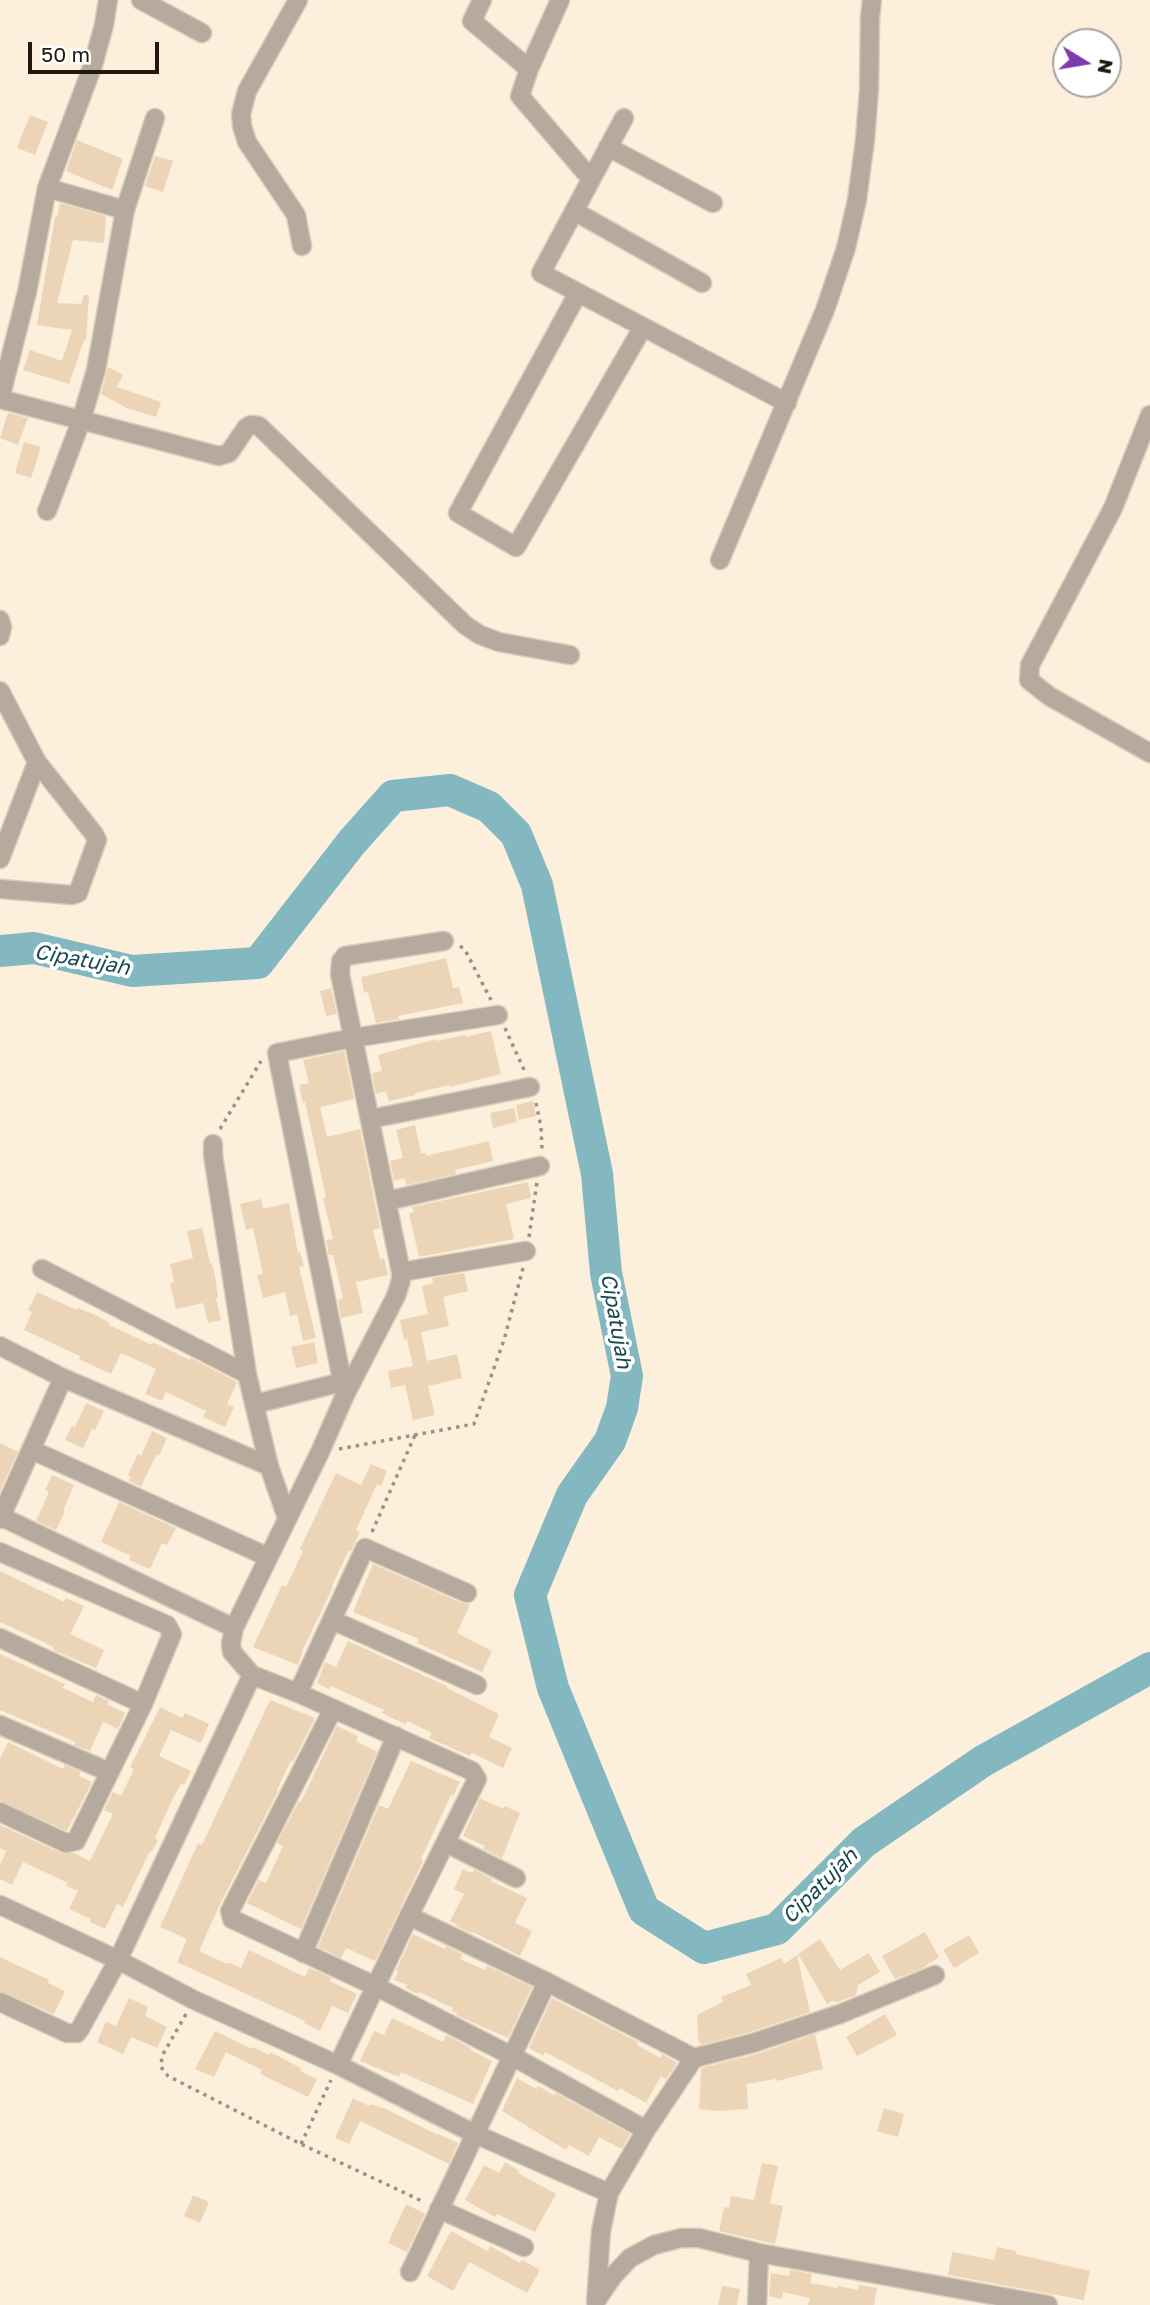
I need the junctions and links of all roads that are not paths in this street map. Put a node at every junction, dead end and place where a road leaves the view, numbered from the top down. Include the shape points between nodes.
1 (108, 0) edge
2 (141, 0) edge
3 (298, 0) edge
4 (482, 0) edge
5 (560, 0) edge
6 (873, 0) edge
7 (202, 33) dead end
8 (529, 69) junction
9 (155, 118) dead end
10 (624, 118) dead end
11 (608, 147) junction
12 (591, 178) junction
13 (47, 188) junction
14 (713, 203) dead end
15 (125, 210) junction
16 (574, 211) junction
17 (302, 246) dead end
18 (702, 283) dead end
19 (579, 293) junction
20 (643, 327) junction
21 (787, 403) junction
22 (1150, 415) edge
23 (81, 421) junction
24 (47, 511) dead end
25 (720, 560) dead end
26 (0, 620) edge
27 (0, 636) edge
28 (570, 655) dead end
29 (0, 691) edge
30 (1150, 752) edge
31 (37, 762) junction
32 (0, 859) edge
33 (0, 888) edge
34 (444, 941) dead end
35 (498, 1015) dead end
36 (353, 1038) junction
37 (530, 1087) dead end
38 (370, 1118) junction
39 (213, 1144) road end
40 (540, 1166) dead end
41 (387, 1201) junction
42 (526, 1251) dead end
43 (42, 1269) dead end
44 (401, 1272) junction
45 (0, 1346) edge
46 (247, 1374) junction
47 (63, 1378) junction
48 (344, 1389) junction
49 (254, 1404) junction
50 (32, 1450) junction
51 (269, 1466) junction
52 (0, 1517) edge
53 (287, 1518) junction
54 (0, 1552) edge
55 (268, 1557) junction
56 (467, 1593) dead end
57 (332, 1620) junction
58 (234, 1628) junction
59 (0, 1638) edge
60 (252, 1675) junction
61 (477, 1685) dead end
62 (298, 1693) junction
63 (143, 1704) junction
64 (333, 1710) junction
65 (0, 1725) edge
66 (396, 1736) junction
67 (108, 1772) junction
68 (0, 1812) edge
69 (446, 1843) junction
70 (516, 1878) dead end
71 (0, 1905) edge
72 (409, 1916) junction
73 (303, 1953) junction
74 (118, 1961) junction
75 (935, 1975) dead end
76 (547, 1982) junction
77 (375, 1986) junction
78 (0, 2002) edge
79 (512, 2056) junction
80 (694, 2058) junction
81 (338, 2066) junction
82 (646, 2130) junction
83 (475, 2134) junction
84 (609, 2193) junction
85 (439, 2209) junction
86 (524, 2247) dead end
87 (759, 2253) junction
88 (410, 2272) dead end
89 (596, 2303) edge
90 (757, 2305) edge
91 (1048, 2305) edge

1 - 13 street via 93,65
2 - 7 street
3 - 17 street via 247,91 241,114 247,142 296,215
4 - 8 street via 472,22
5 - 8 street
6 - 21 street via 858,200 825,310
8 - 12 street via 520,96
9 - 15 street
10 - 11 street
11 - 12 street
11 - 14 street
12 - 16 street
13 - 15 street
13 - 23 street via 0,399
15 - 23 street via 105,327
16 - 18 street
16 - 19 street via 541,273
19 - 20 street
19 - 20 street via 458,513 516,547
20 - 21 street
21 - 25 street
22 - 30 street via 1113,508 1030,665 1029,680
23 - 24 street
23 - 28 street via 222,456 246,428 259,426 465,625 499,642
26 - 27 street
29 - 31 street
31 - 32 street
31 - 33 street via 94,834 95,848 75,894
34 - 36 street via 343,958 340,974
35 - 36 street
36 - 38 street
36 - 48 street via 276,1053
37 - 38 street
38 - 41 street
39 - 46 street
40 - 41 street
41 - 44 street
42 - 44 street
43 - 46 street
44 - 48 street via 396,1296
45 - 47 street
46 - 49 street
47 - 50 street
47 - 51 street
48 - 49 street
48 - 53 street via 320,1452
49 - 51 street
50 - 52 street
50 - 55 street
51 - 53 street
52 - 58 street
53 - 55 street
54 - 63 street via 170,1627 171,1637
55 - 58 street
56 - 57 street via 365,1548
57 - 61 street
57 - 62 street
58 - 60 street via 232,1652
59 - 63 street
60 - 62 street
60 - 74 street
62 - 64 street
63 - 67 street
64 - 66 street
64 - 73 street via 230,1912 235,1922
65 - 67 street
66 - 69 street via 477,1777
66 - 73 street
67 - 68 street via 73,1843
69 - 70 street
69 - 72 street
71 - 74 street
72 - 76 street
72 - 77 street
73 - 77 street
74 - 78 street via 76,2033
74 - 81 street
75 - 80 street via 840,2014
76 - 79 street
76 - 80 street
77 - 79 street
77 - 81 street
79 - 82 street
79 - 83 street
80 - 82 street
81 - 83 street
82 - 84 street
83 - 84 street
83 - 85 street
84 - 89 street
85 - 86 street
85 - 88 street
87 - 89 street via 699,2238 666,2241 621,2266
87 - 90 street
87 - 91 street

